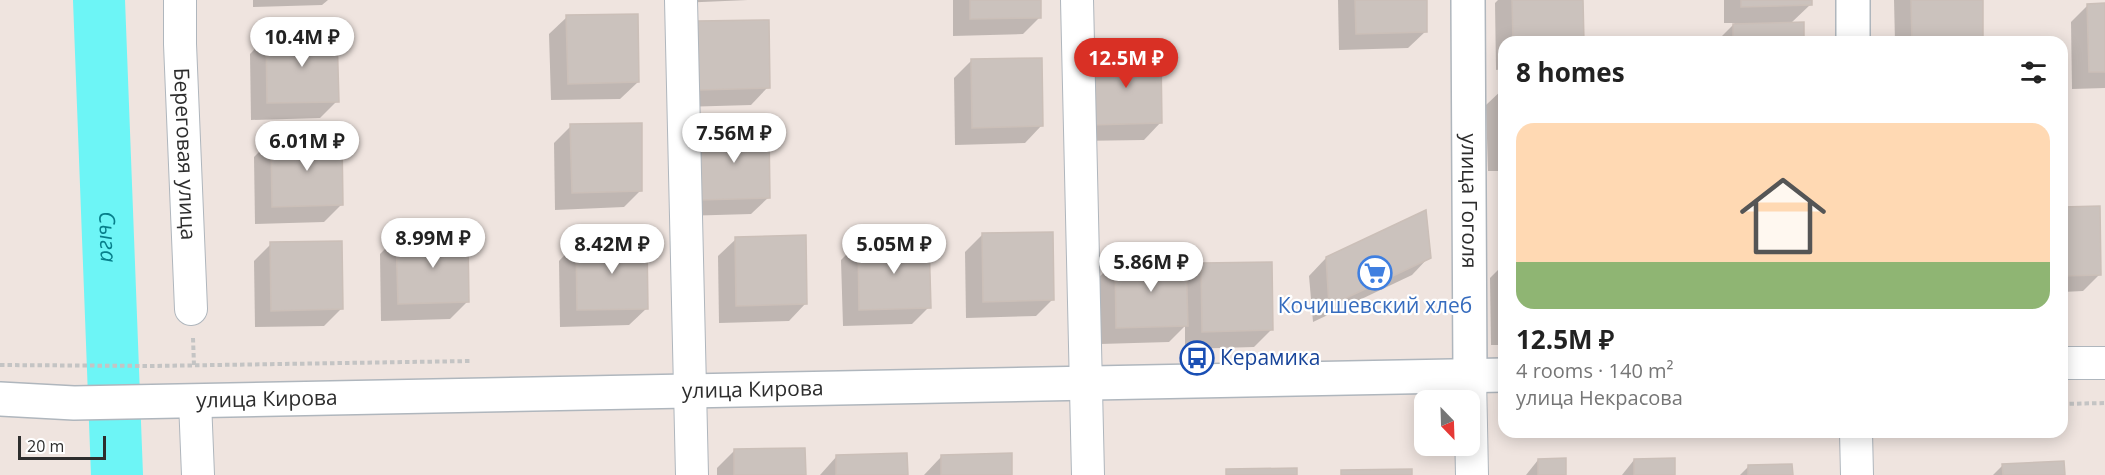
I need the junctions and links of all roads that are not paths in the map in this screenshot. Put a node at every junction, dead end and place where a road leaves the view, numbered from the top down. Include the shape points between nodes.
1 (180, 0) edge
2 (681, 0) edge
3 (1077, 0) edge
4 (1468, 0) edge
5 (1853, 0) edge
6 (1853, 36) edge
7 (191, 309) dead end
8 (2068, 363) edge
9 (2105, 363) edge
10 (1498, 375) edge
11 (1470, 376) junction
12 (1087, 386) junction
13 (691, 390) junction
14 (0, 399) edge
15 (195, 401) junction
16 (1856, 438) edge
17 (198, 475) edge
18 (693, 475) edge
19 (1088, 475) edge
20 (1472, 475) edge
21 (1857, 475) edge

1 - 7 street, Береговая улица
2 - 13 street
3 - 12 street
4 - 11 main road, улица Гоголя
5 - 6 main road
8 - 9 street
10 - 11 main road, улица Кирова
11 - 12 main road, улица Кирова
11 - 20 street, улица Гоголя
12 - 13 main road, улица Кирова
12 - 19 street
13 - 15 main road, улица Кирова
13 - 18 street
14 - 15 main road, улица Кирова via 74,403
15 - 17 street
16 - 21 street

